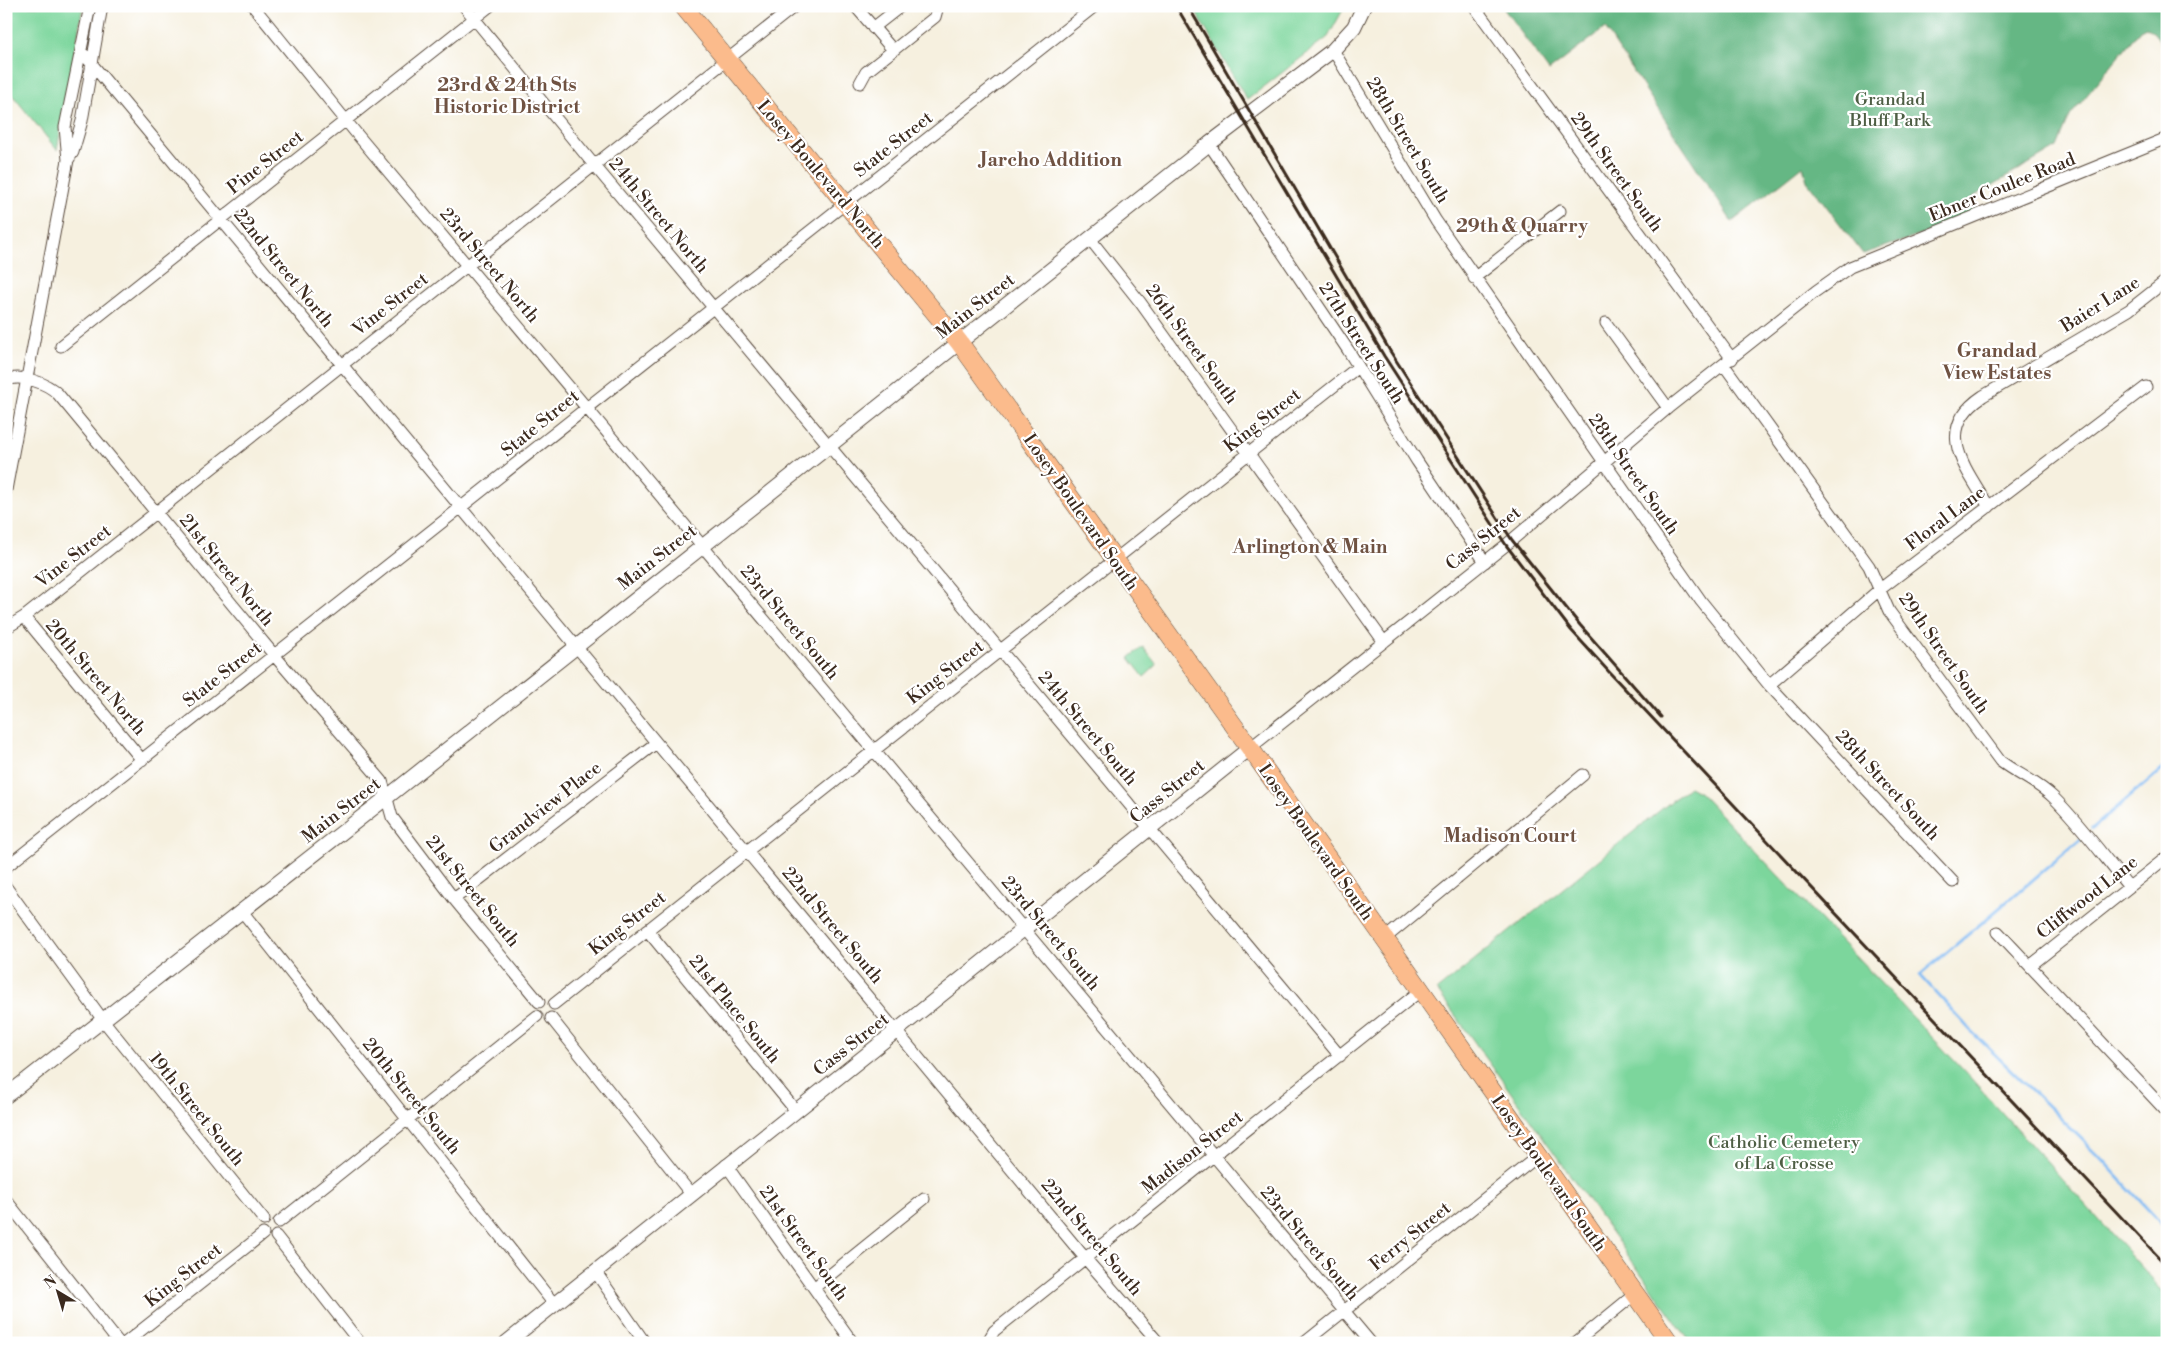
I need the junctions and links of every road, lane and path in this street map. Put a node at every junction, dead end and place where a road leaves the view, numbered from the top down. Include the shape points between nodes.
1 (90, 6) edge
2 (102, 6) edge
3 (253, 6) edge
4 (464, 6) edge
5 (490, 6) edge
6 (682, 6) edge
7 (795, 6) edge
8 (855, 6) edge
9 (901, 6) edge
10 (938, 6) edge
11 (1095, 6) edge
12 (1364, 6) edge
13 (1474, 6) edge
14 (1079, 11) edge
15 (475, 19) junction
16 (873, 28) junction
17 (892, 50) junction
18 (1333, 50) junction
19 (81, 51) junction
20 (727, 60) junction
21 (92, 64) junction
22 (860, 83) dead end
23 (346, 120) junction
24 (2167, 138) edge
25 (1209, 144) junction
26 (68, 160) junction
27 (594, 165) junction
28 (846, 203) junction
29 (1560, 211) dead end
30 (221, 219) junction
31 (1090, 240) junction
32 (468, 266) junction
33 (1850, 267) joint
34 (1474, 278) junction
35 (2167, 280) edge
36 (714, 308) junction
37 (1606, 322) dead end
38 (959, 342) junction
39 (61, 346) dead end
40 (1728, 362) junction
41 (342, 365) junction
42 (1358, 367) junction
43 (6, 380) edge
44 (26, 380) junction
45 (2146, 387) dead end
46 (588, 407) junction
47 (1668, 408) junction
48 (829, 445) junction
49 (1250, 452) junction
50 (1604, 461) junction
51 (6, 490) edge
52 (1989, 507) junction
53 (460, 508) junction
54 (157, 511) junction
55 (703, 545) junction
56 (1116, 560) junction
57 (1485, 562) junction
58 (1879, 590) junction
59 (24, 617) junction
60 (6, 628) edge
61 (1384, 642) junction
62 (575, 646) junction
63 (1000, 650) junction
64 (274, 655) junction
65 (1770, 684) junction
66 (656, 743) junction
67 (1250, 748) junction
68 (874, 750) junction
69 (142, 760) junction
70 (1583, 775) dead end
71 (386, 798) junction
72 (1150, 829) junction
73 (747, 850) junction
74 (2167, 857) edge
75 (6, 866) edge
76 (1953, 882) dead end
77 (6, 886) edge
78 (2128, 887) junction
79 (454, 899) junction
80 (241, 910) junction
81 (647, 930) junction
82 (1025, 930) junction
83 (1998, 932) dead end
84 (1384, 939) junction
85 (2030, 966) junction
86 (1420, 991) junction
87 (539, 1002) junction
88 (554, 1004) junction
89 (537, 1016) junction
90 (551, 1018) junction
91 (103, 1020) junction
92 (898, 1031) junction
93 (1340, 1056) junction
94 (6, 1096) edge
95 (796, 1111) junction
96 (2167, 1112) edge
97 (408, 1119) junction
98 (1538, 1156) junction
99 (1215, 1157) junction
100 (726, 1164) junction
101 (691, 1194) junction
102 (924, 1199) dead end
103 (6, 1200) edge
104 (264, 1220) junction
105 (279, 1222) junction
106 (263, 1234) junction
107 (276, 1236) junction
108 (1085, 1258) junction
109 (595, 1271) junction
110 (815, 1287) junction
111 (1635, 1294) junction
112 (554, 1304) junction
113 (1344, 1311) junction
114 (119, 1343) edge
115 (125, 1343) edge
116 (360, 1343) edge
117 (506, 1343) edge
118 (645, 1343) edge
119 (853, 1343) edge
120 (987, 1343) edge
121 (1159, 1343) edge
122 (1304, 1343) edge
123 (1371, 1343) edge
124 (1575, 1343) edge
125 (1670, 1343) edge

1 - 19 street
2 - 21 street
3 - 23 street, 23rd Street North
4 - 15 street, 24th Street North
5 - 15 street, Pine Street
6 - 20 main road, Losey Boulevard North
7 - 20 street, Vine Street
8 - 16 street
9 - 16 street
10 - 17 street via 935,17
11 - 14 street, State Street
12 - 18 street, Main Street via 1354,27
13 - 40 street, 29th Street South
14 - 28 street, State Street
15 - 23 street, Pine Street
15 - 27 street, 24th Street North
16 - 17 street
17 - 22 street via 866,72
18 - 25 street, Main Street
18 - 34 street, 28th Street South
19 - 21 street, 22nd Street North
19 - 26 street via 65,127
20 - 27 street, Vine Street
20 - 28 main road, Losey Boulevard North
21 - 26 street via 77,140
21 - 30 street, 22nd Street North
23 - 30 street, Pine Street
23 - 32 street, 23rd Street North
24 - 33 street, Ebner Coulee Road
25 - 31 street, Main Street
25 - 42 street, 27th Street South
26 - 44 street
27 - 32 street, Vine Street
27 - 36 street, 24th Street North
28 - 36 street, State Street
28 - 38 main road, Losey Boulevard North
29 - 34 street
30 - 39 street, Pine Street
30 - 41 street, 22nd Street North
31 - 38 street, Main Street
31 - 49 street, 26th Street South via 1140,302
32 - 41 street, Vine Street
32 - 46 street, 23rd Street North
33 - 40 street, Cass Street
34 - 50 street, 28th Street South
35 - 52 street, Baier Lane via 2129,310 1967,408 1955,432 1958,452
36 - 46 street, State Street
36 - 48 street, 24th Street North
37 - 47 street
38 - 48 street, Main Street
38 - 56 main road, Losey Boulevard South
40 - 47 street, Cass Street
40 - 58 street, 29th Street South via 1869,566
41 - 53 street, 22nd Street North
41 - 54 street, Vine Street
42 - 49 street, King Street
42 - 57 street, 27th Street South
43 - 44 street
44 - 51 street
44 - 54 street, 21st Street North via 50,387
45 - 52 street, Floral Lane
46 - 53 street, State Street
46 - 55 street, 23rd Street North
47 - 50 street, Cass Street
48 - 55 street, Main Street
48 - 63 street, 24th Street South
49 - 56 street, King Street
49 - 61 street, 26th Street South via 1332,573
50 - 57 street, Cass Street
50 - 65 street, 28th Street South via 1701,601
52 - 58 street, Floral Lane
53 - 62 street, 22nd Street North
53 - 64 street, State Street
54 - 59 street, Vine Street
54 - 64 street, 21st Street North
55 - 62 street, Main Street
55 - 68 street, 23rd Street South
56 - 63 street, King Street
56 - 67 main road, Losey Boulevard South
57 - 61 street, Cass Street
58 - 65 street, Floral Lane
58 - 78 street, 29th Street South via 1890,611 2000,760 2053,797
59 - 60 street, Vine Street
59 - 69 street, 20th Street North
61 - 67 street, Cass Street
62 - 66 street, 22nd Street South
62 - 71 street, Main Street
63 - 68 street, King Street
63 - 72 street, 24th Street South
64 - 69 street, State Street
64 - 71 street, 21st Street North via 382,781
65 - 76 street, 28th Street South
66 - 73 street, 22nd Street South
66 - 79 street, Grandview Place
67 - 72 street, Cass Street
67 - 84 main road, Losey Boulevard South
68 - 73 street, King Street
68 - 82 street, 23rd Street South
69 - 75 street, State Street
70 - 84 street
71 - 79 street, 21st Street South via 392,817
71 - 80 street, Main Street
72 - 82 street, Cass Street
72 - 93 street, 24th Street South
73 - 81 street, King Street
73 - 92 street, 22nd Street South
74 - 78 street, Cliffwood Lane
77 - 91 street, 19th Street South
78 - 85 street, Cliffwood Lane
79 - 87 street, 21st Street South
80 - 91 street, Main Street
80 - 97 street, 20th Street South
81 - 88 street, King Street
81 - 95 street, 21st Place South
82 - 92 street, Cass Street
82 - 99 street, 23rd Street South
83 - 85 street
84 - 86 main road, Losey Boulevard South
85 - 96 street
86 - 93 street, Madison Street
86 - 98 main road, Losey Boulevard South
87 - 88 street via 545,1000
87 - 89 street
88 - 90 street via 556,1012
89 - 90 street via 543,1020
89 - 97 street
90 - 101 street
91 - 94 street, Main Street
91 - 104 street, 19th Street South
92 - 95 street, Cass Street
92 - 108 street, 22nd Street South
93 - 99 street, Madison Street
95 - 100 street, Cass Street
97 - 105 street
97 - 112 street, 20th Street South
98 - 111 main road, Losey Boulevard South
98 - 113 street, Ferry Street
99 - 108 street, Madison Street
99 - 113 street, 23rd Street South
100 - 101 street, Cass Street
100 - 110 street, 21st Street South
101 - 109 street, Cass Street
102 - 110 street
103 - 114 street
104 - 105 street via 273,1218
104 - 106 street via 260,1225
105 - 107 street
106 - 107 street
106 - 115 street, King Street
107 - 116 street
108 - 120 street, Madison Street via 994,1332
108 - 121 street, 22nd Street South
109 - 112 street, Cass Street
109 - 118 street
110 - 119 street, 21st Street South
111 - 124 street
111 - 125 main road, Losey Boulevard South
112 - 117 street, Cass Street
113 - 122 street, Ferry Street
113 - 123 street, 23rd Street South

